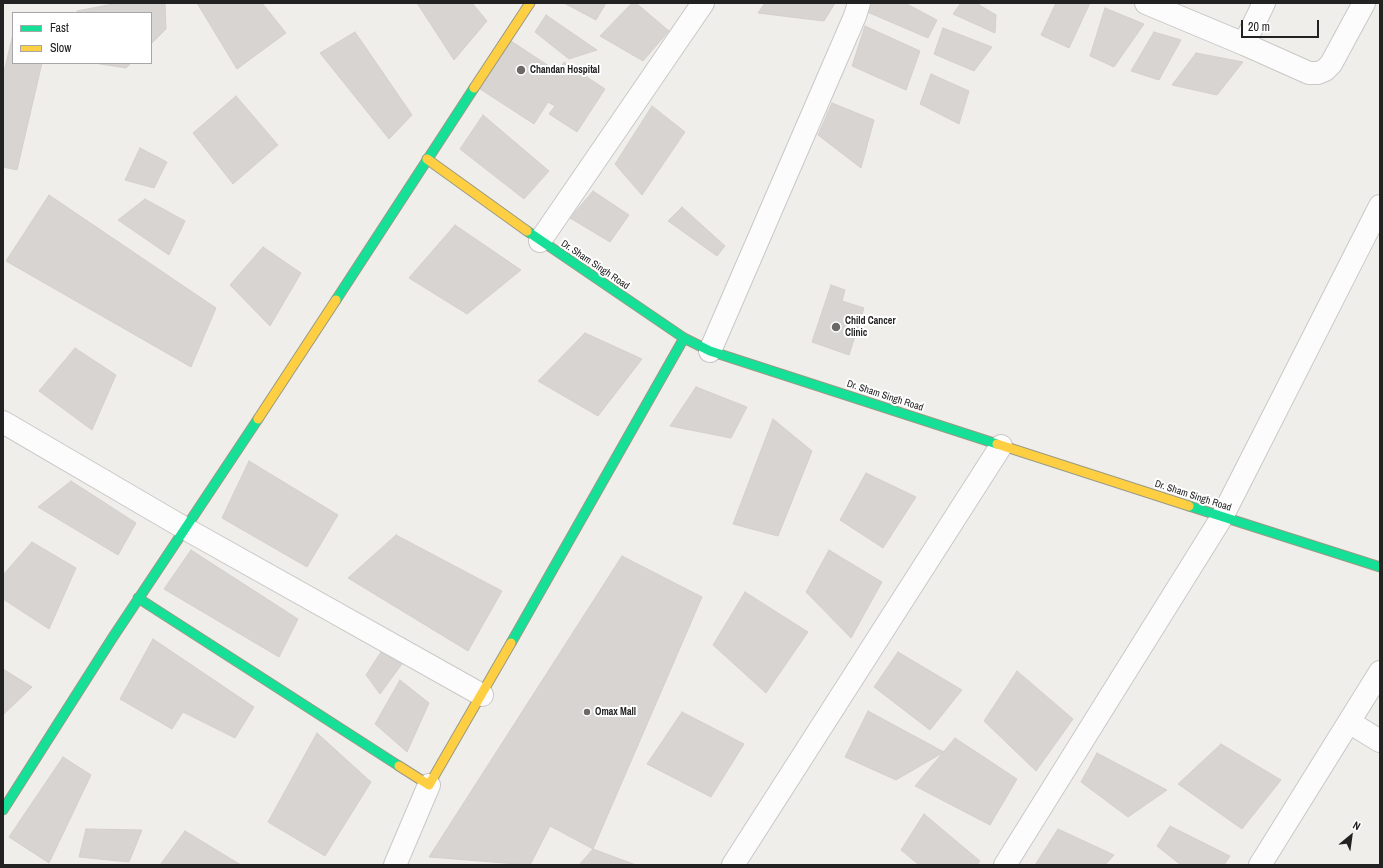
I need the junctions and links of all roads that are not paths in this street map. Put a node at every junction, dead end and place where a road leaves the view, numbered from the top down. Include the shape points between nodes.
1 (530, 3) edge
2 (703, 3) edge
3 (859, 3) edge
4 (1146, 3) edge
5 (1264, 3) edge
6 (1364, 3) edge
7 (1244, 44) junction
8 (427, 159) junction
9 (1380, 206) edge
10 (540, 241) junction
11 (684, 338) junction
12 (710, 351) junction
13 (3, 422) edge
14 (1001, 446) junction
15 (1222, 517) junction
16 (186, 529) junction
17 (1380, 567) edge
18 (138, 598) junction
19 (1380, 672) edge
20 (482, 695) junction
21 (1349, 722) junction
22 (1380, 741) edge
23 (429, 785) junction
24 (6, 802) edge
25 (3, 810) edge
26 (396, 865) edge
27 (733, 865) edge
28 (1005, 865) edge
29 (1260, 865) edge

1 - 8 street
2 - 10 street
3 - 12 street
4 - 7 street
5 - 7 street
6 - 7 street via 1331,64 1326,70 1318,73 1309,74
8 - 10 street, Dr. Sham Singh Road
8 - 16 street
9 - 15 street
10 - 11 street, Dr. Sham Singh Road
11 - 12 street, Dr. Sham Singh Road
11 - 20 street
12 - 14 street, Dr. Sham Singh Road
13 - 16 street
14 - 15 street, Dr. Sham Singh Road
14 - 27 street
15 - 17 street, Dr. Sham Singh Road
15 - 28 street
16 - 18 street
16 - 20 street
18 - 23 street
18 - 24 street
19 - 21 street
20 - 23 street
21 - 22 street
21 - 29 street
23 - 26 street
24 - 25 street

